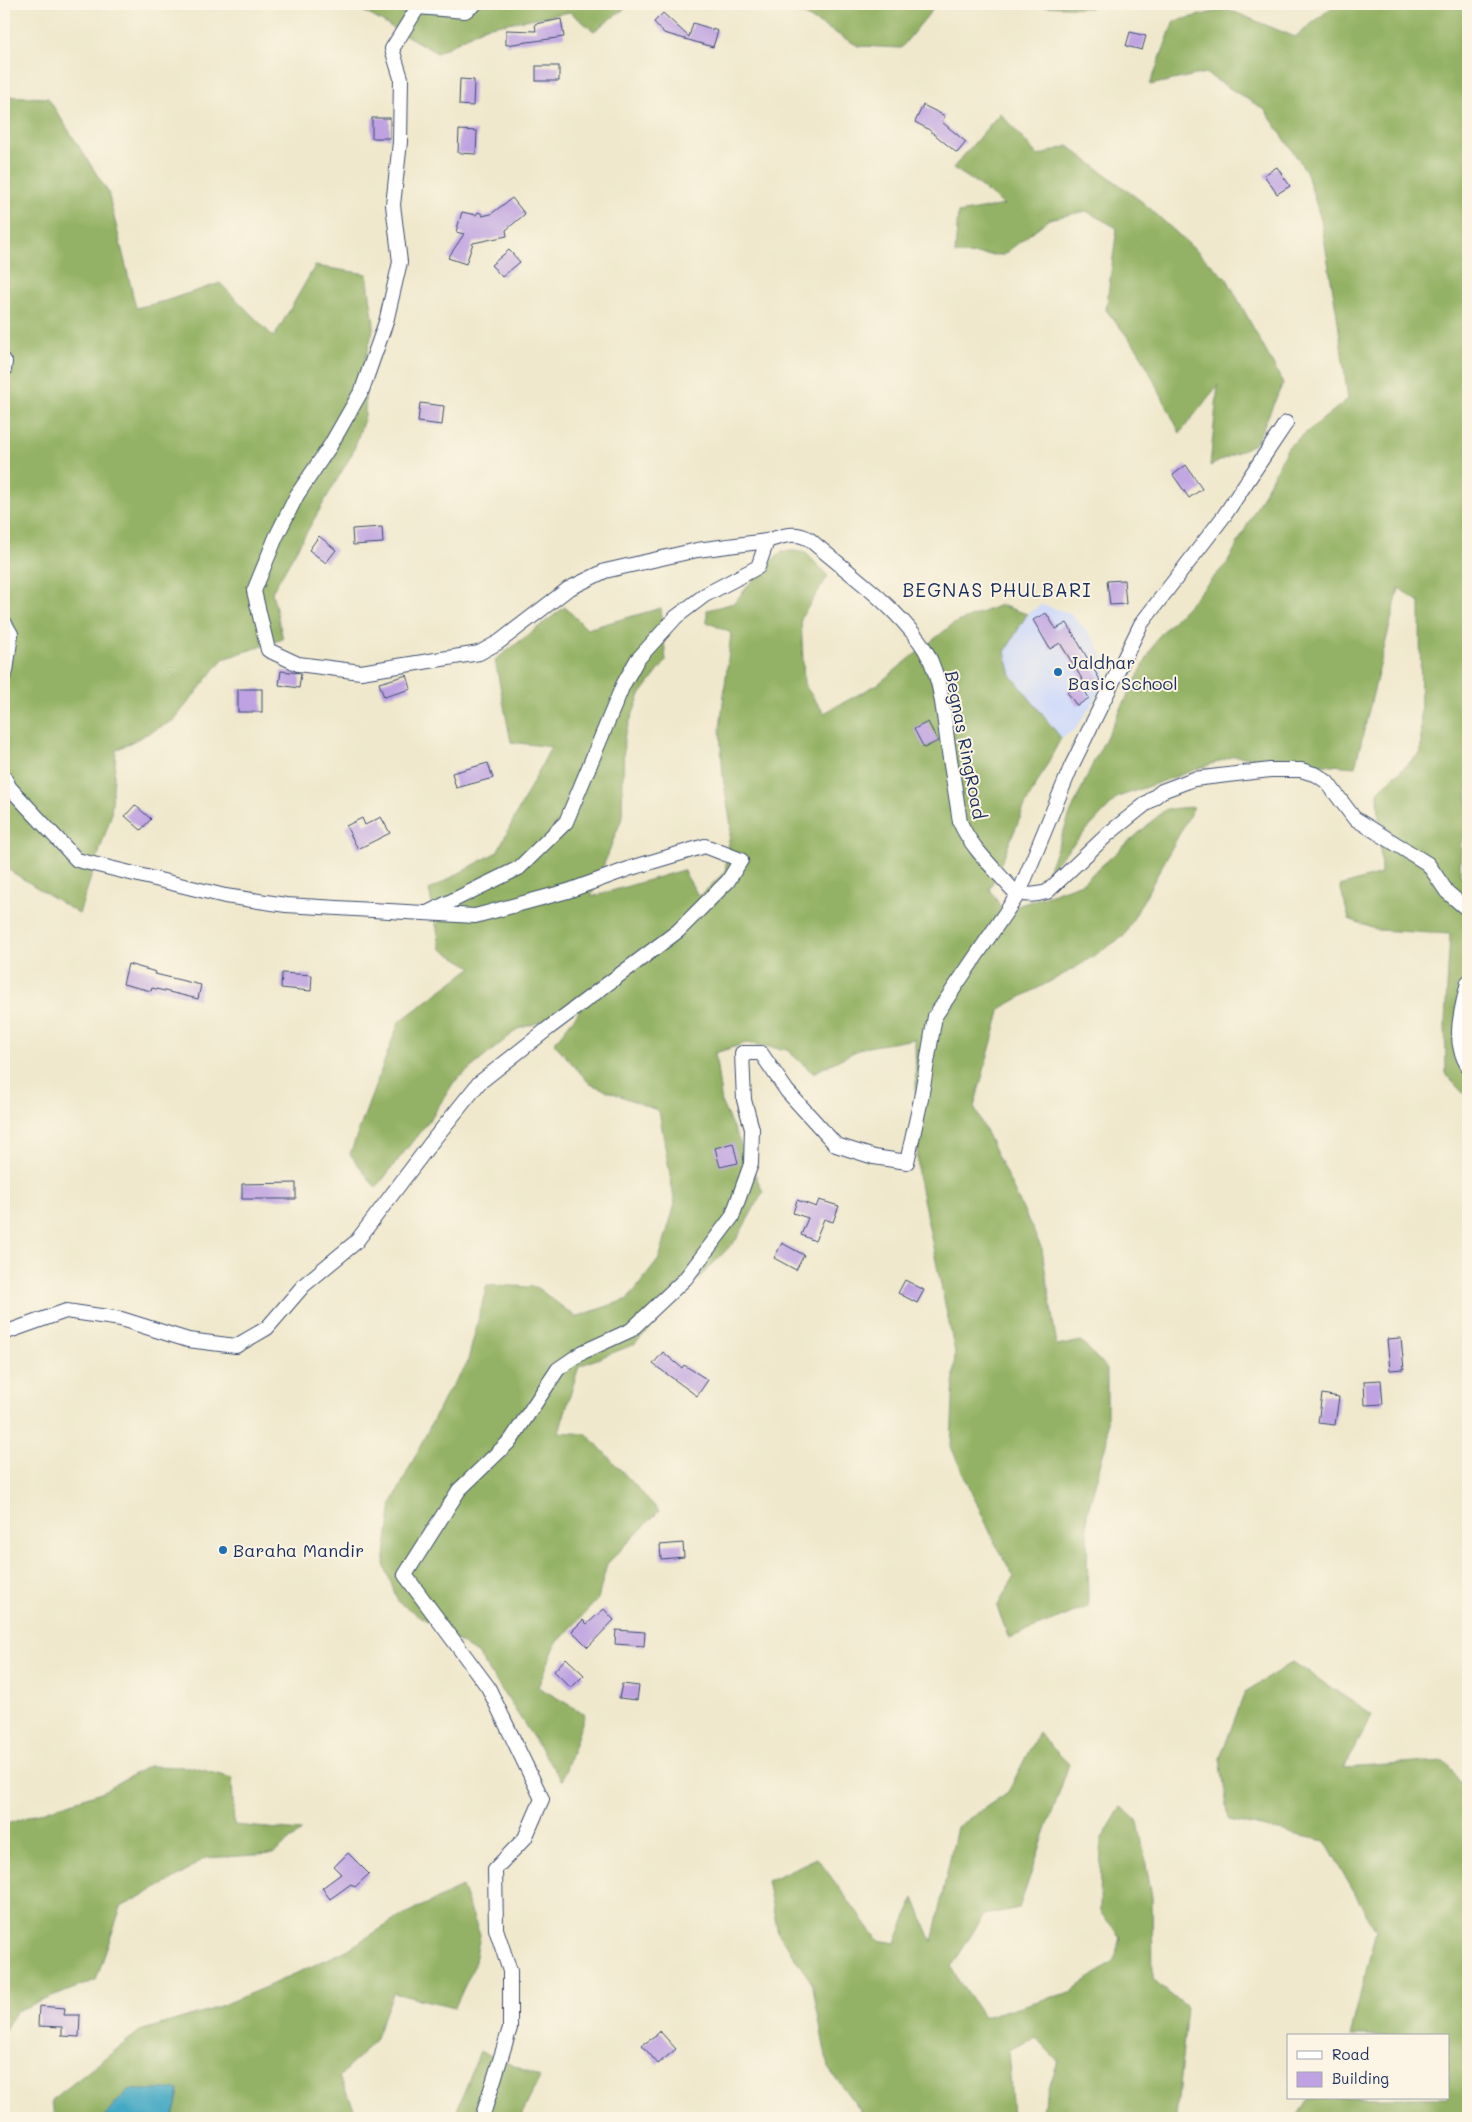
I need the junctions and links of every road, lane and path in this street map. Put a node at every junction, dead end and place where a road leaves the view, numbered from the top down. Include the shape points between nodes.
1 (475, 4) edge
2 (4, 361) edge
3 (4, 370) edge
4 (1286, 423) dead end
5 (767, 541) junction
6 (4, 622) edge
7 (4, 675) edge
8 (4, 777) edge
9 (1019, 894) junction
10 (1468, 910) edge
11 (428, 913) junction
12 (1468, 982) edge
13 (1468, 1066) edge
14 (4, 1333) edge
15 (482, 2118) edge

1 - 5 street, Begnas RingRoad via 465,11 418,7 392,49 401,78 400,142 393,205 400,262 386,322 362,390 297,495 254,591 268,650 298,664 361,672 478,653 499,642 568,589 605,571 697,550
2 - 3 street
4 - 9 street via 1224,516 1141,624 1071,767
5 - 9 street, Begnas RingRoad via 787,534 800,534 809,539 875,593 921,643 935,674 944,708 960,822 975,848
5 - 11 street via 758,567 705,595 676,617 637,660 623,685 566,822 519,868
6 - 7 street via 11,634
8 - 11 street via 10,788 77,860 225,896 286,905
9 - 10 street via 1048,892 1108,834 1162,791 1194,779 1270,770 1301,770 1327,782 1354,818 1428,864 1447,892
9 - 15 street via 935,1016 907,1162 874,1157 836,1145 787,1091 761,1053 742,1053 744,1100 752,1129 751,1164 732,1217 685,1279 631,1330 583,1352 558,1370 511,1440 458,1490 404,1576 488,1687 542,1799 525,1838 495,1869 496,1929 510,1971 510,2028
11 - 14 street via 475,916 568,891 705,846 741,860 728,881 678,931 479,1083 356,1242 304,1285 267,1328 236,1346 188,1340 121,1319 66,1311
12 - 13 street via 1459,1042

